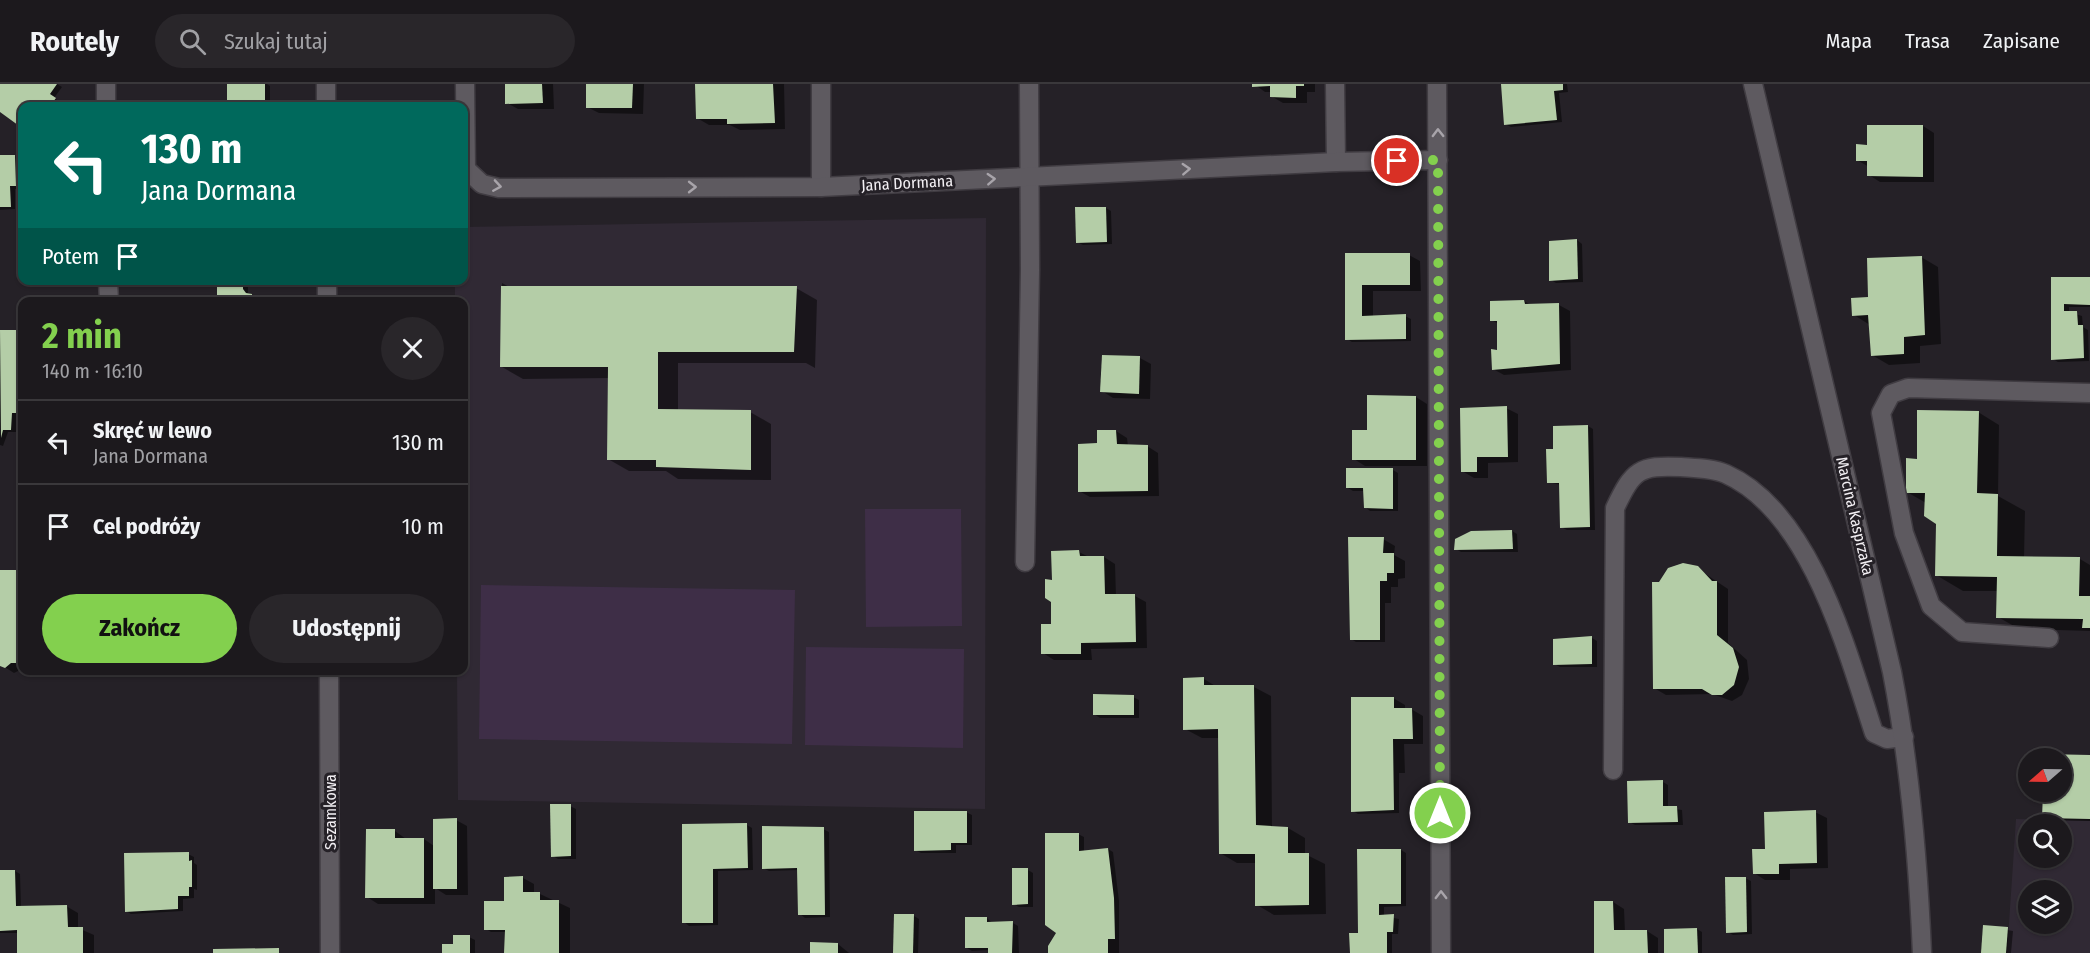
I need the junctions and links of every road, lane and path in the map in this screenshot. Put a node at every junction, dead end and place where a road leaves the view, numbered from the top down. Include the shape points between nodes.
1 (106, 84) edge
2 (326, 84) edge
3 (465, 84) edge
4 (821, 84) edge
5 (1029, 84) edge
6 (1335, 84) edge
7 (1437, 84) edge
8 (1753, 84) edge
9 (106, 102) edge
10 (326, 102) edge
11 (465, 102) edge
12 (1438, 160) junction
13 (1336, 162) junction
14 (468, 170) edge
15 (1029, 178) junction
16 (821, 187) junction
17 (2090, 393) edge
18 (1025, 562) dead end
19 (2049, 638) dead end
20 (329, 675) edge
21 (1904, 737) junction
22 (1613, 770) dead end
23 (330, 953) edge
24 (1441, 953) edge
25 (1922, 953) edge

1 - 9 street
2 - 10 street
3 -> 11 street, Jana Dormana
4 - 16 street
5 - 15 street
6 - 13 street
12 -> 7 street
8 - 21 street, Marcina Kasprzaka
12 - 13 street, Jana Dormana
24 -> 12 street
15 -> 13 street, Jana Dormana
14 -> 16 street, Jana Dormana via 482,184 499,188
16 -> 15 street, Jana Dormana
15 - 18 street
17 - 19 street via 1908,388 1892,394 1881,413 1904,533 1931,606 1962,632
20 - 23 street, Sezamkowa
21 - 22 street via 1887,739 1874,733 1819,582 1773,506 1724,473 1652,466 1635,474 1615,508
21 - 25 street, Marcina Kasprzaka via 1918,867

